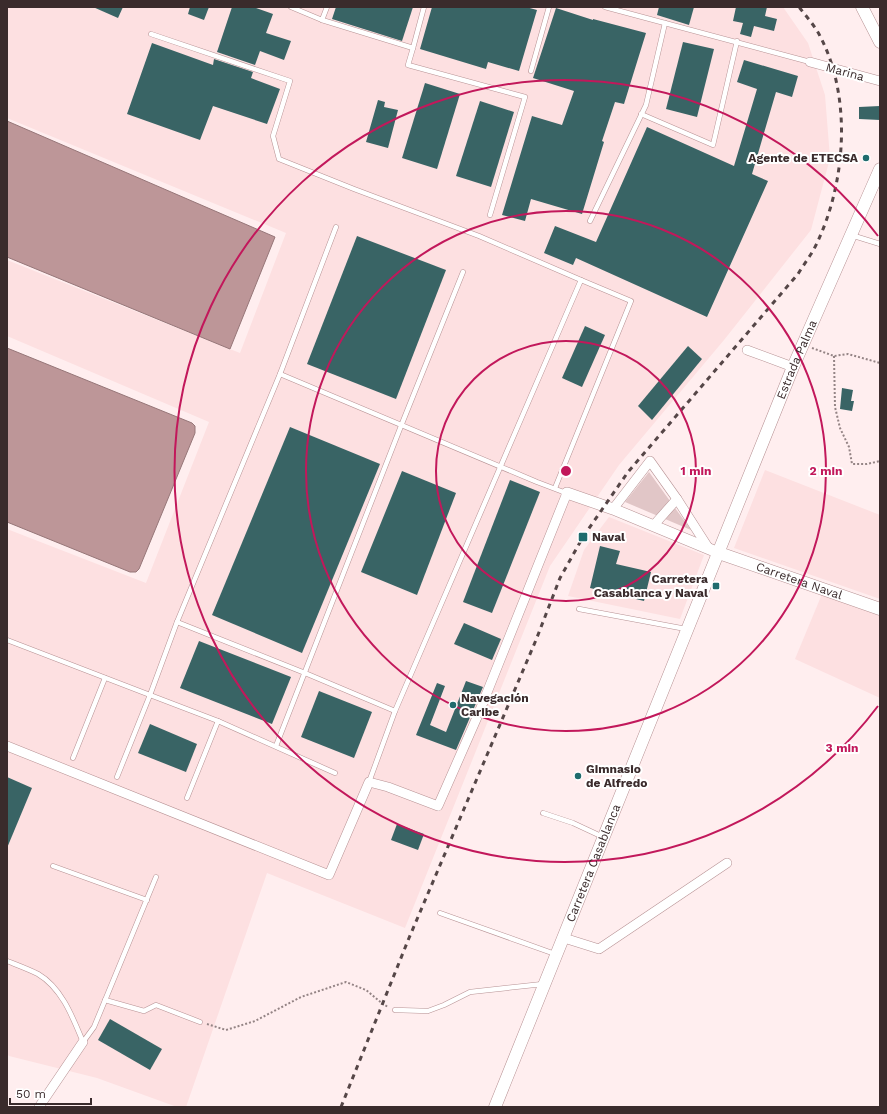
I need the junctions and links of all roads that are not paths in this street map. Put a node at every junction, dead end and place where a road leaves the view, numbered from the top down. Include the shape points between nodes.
1 (291, 7) edge
2 (327, 7) edge
3 (424, 7) edge
4 (549, 7) edge
5 (605, 7) edge
6 (862, 7) edge
7 (322, 20) junction
8 (665, 22) junction
9 (151, 34) dead end
10 (737, 41) junction
11 (880, 42) edge
12 (413, 48) junction
13 (810, 62) joint
14 (531, 71) dead end
15 (880, 81) edge
16 (641, 114) junction
17 (880, 169) edge
18 (490, 215) dead end
19 (590, 221) dead end
20 (336, 227) dead end
21 (850, 234) junction
22 (880, 244) edge
23 (463, 272) dead end
24 (581, 280) junction
25 (748, 350) dead end
26 (793, 367) junction
27 (280, 374) junction
28 (401, 426) junction
29 (500, 466) junction
30 (555, 488) junction
31 (568, 493) junction
32 (677, 499) junction
33 (613, 509) junction
34 (653, 526) junction
35 (714, 551) junction
36 (579, 609) dead end
37 (880, 610) edge
38 (177, 622) junction
39 (687, 629) junction
40 (7, 640) edge
41 (305, 673) junction
42 (105, 678) junction
43 (150, 695) junction
44 (395, 711) junction
45 (218, 721) junction
46 (7, 746) edge
47 (276, 746) junction
48 (73, 758) dead end
49 (335, 773) dead end
50 (117, 777) dead end
51 (369, 782) junction
52 (187, 798) dead end
53 (543, 813) dead end
54 (603, 837) junction
55 (727, 863) dead end
56 (53, 866) dead end
57 (156, 877) dead end
58 (147, 900) junction
59 (440, 913) dead end
60 (564, 938) junction
61 (557, 954) junction
62 (7, 961) edge
63 (544, 984) junction
64 (105, 1000) junction
65 (395, 1010) road end
66 (200, 1022) road end
67 (83, 1042) junction
68 (39, 1107) edge
69 (495, 1107) edge

1 - 7 lane
2 - 7 lane
3 - 12 lane
4 - 14 lane
5 - 8 lane
6 - 11 main road
7 - 12 lane
8 - 10 lane
8 - 16 lane via 646,105
9 - 24 lane via 290,82 273,136 279,159 479,236
10 - 13 lane
10 - 16 lane via 713,145
12 - 18 lane via 408,66 525,97
13 - 15 street, Marina
16 - 19 lane
17 - 21 main road, Estrada Palma
20 - 27 lane
21 - 22 lane
21 - 26 main road, Estrada Palma
23 - 28 lane
24 - 29 lane
24 - 30 lane via 631,301
25 - 26 street
26 - 35 main road, Estrada Palma
27 - 28 lane
27 - 38 lane
28 - 29 lane
28 - 41 lane
29 - 30 lane
29 - 44 lane
30 - 31 lane
31 - 33 street
31 - 51 street via 438,806
32 - 33 street via 650,461
32 - 34 street
32 - 35 street
33 - 34 street
34 - 35 street
35 - 37 main road, Carretera Naval
35 - 39 main road, Carretera Casablanca
36 - 39 lane
38 - 41 lane
38 - 43 lane
39 - 54 main road, Carretera Casablanca
40 - 42 lane
41 - 44 lane
41 - 47 lane
42 - 43 lane
42 - 48 lane
43 - 45 lane
43 - 50 lane
44 - 51 lane
45 - 47 lane
45 - 52 lane
46 - 51 street via 329,875
47 - 49 lane
53 - 54 lane
54 - 60 main road, Carretera Casablanca
55 - 60 street via 599,949
56 - 58 lane
57 - 58 lane
58 - 64 lane
59 - 61 lane
60 - 61 main road, Carretera Casablanca
61 - 63 main road, Carretera Casablanca
62 - 67 lane via 47,981 60,995
63 - 65 lane via 470,992 428,1011
63 - 69 main road, Carretera Casablanca
64 - 66 lane via 144,1010 156,1005
64 - 67 lane via 94,1027
67 - 68 street

